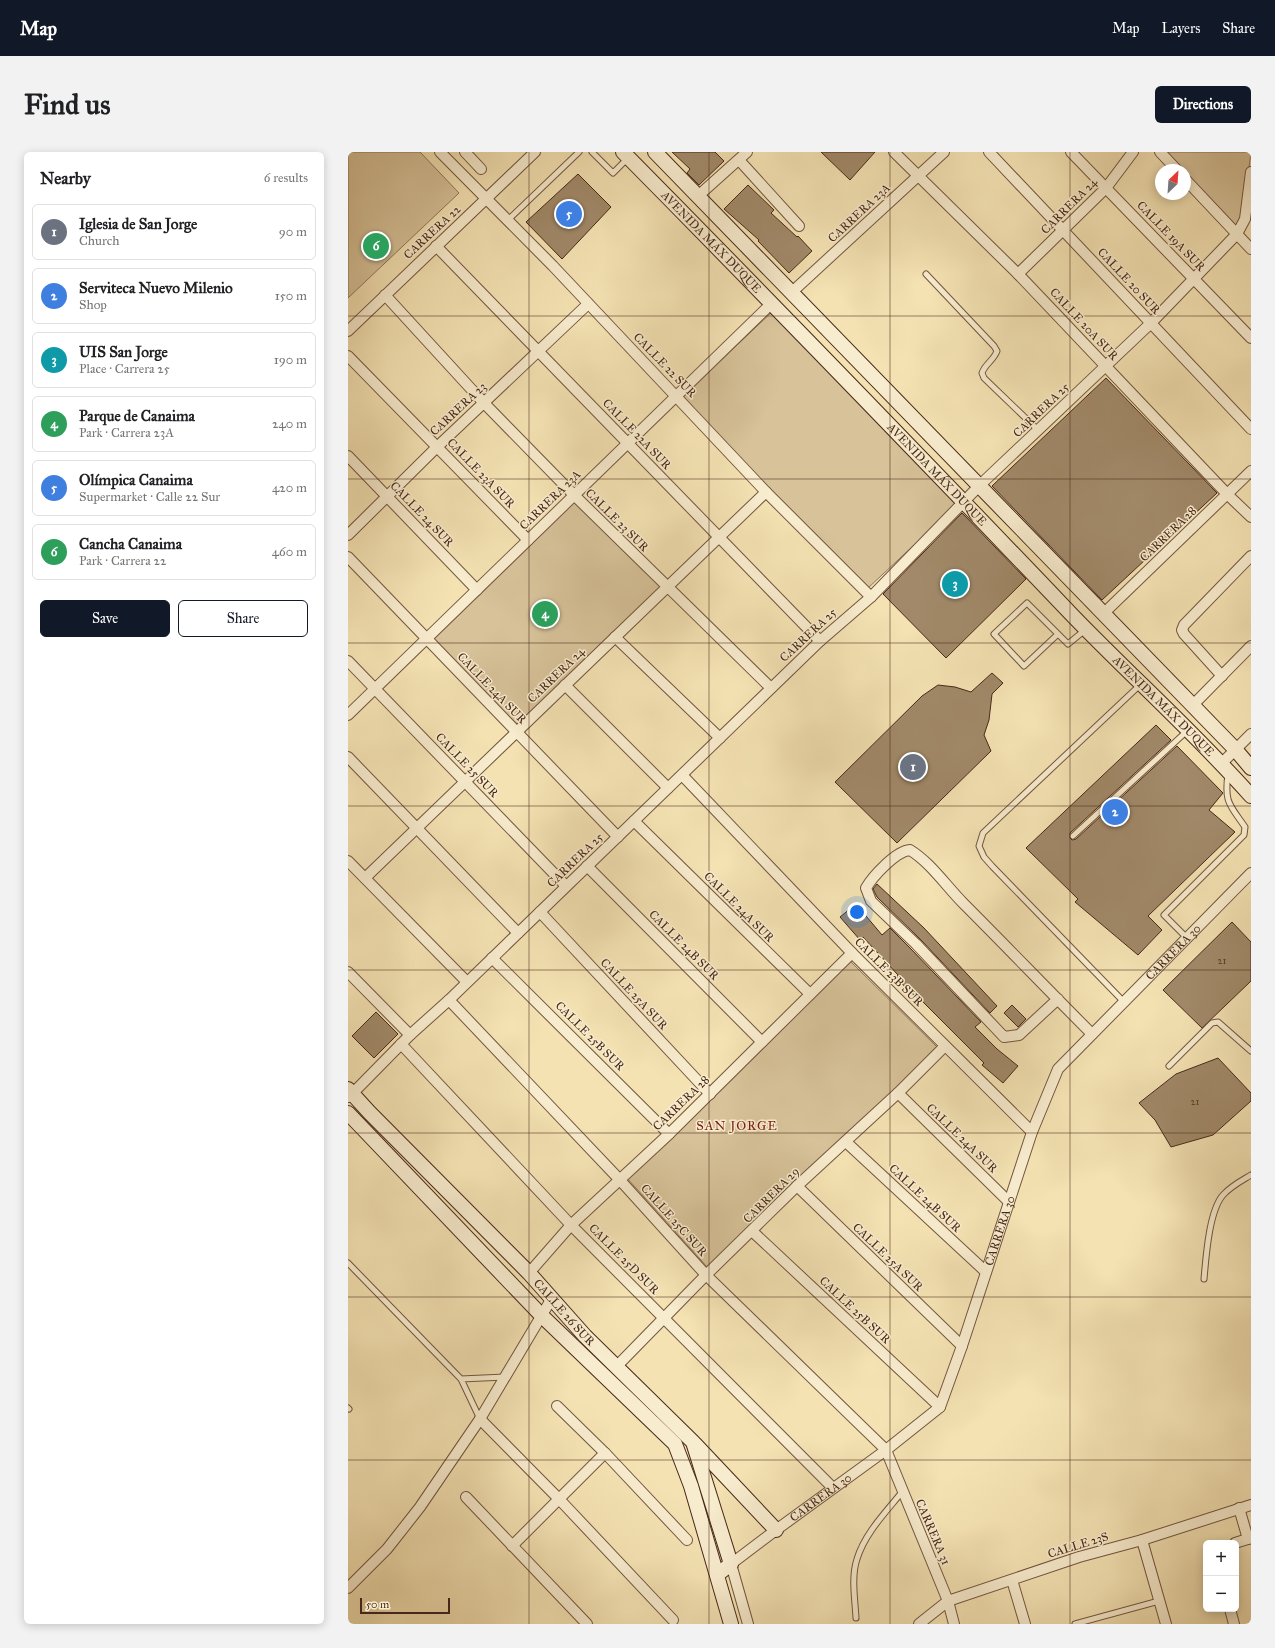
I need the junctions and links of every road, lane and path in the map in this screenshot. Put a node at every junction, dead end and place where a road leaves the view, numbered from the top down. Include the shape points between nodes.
1 (440, 152) edge
2 (465, 152) edge
3 (535, 152) edge
4 (579, 152) edge
5 (592, 152) edge
6 (655, 152) edge
7 (747, 152) edge
8 (894, 152) edge
9 (944, 152) edge
10 (989, 152) edge
11 (1071, 152) edge
12 (1133, 152) edge
13 (1160, 152) edge
14 (626, 155) edge
15 (739, 160) junction
16 (1171, 164) edge
17 (481, 169) dead end
18 (1251, 172) edge
19 (918, 176) junction
20 (1191, 185) edge
21 (1106, 188) junction
22 (698, 196) junction
23 (487, 199) junction
24 (508, 220) junction
25 (799, 226) dead end
26 (1063, 230) junction
27 (1236, 234) junction
28 (436, 246) junction
29 (1251, 249) edge
30 (926, 274) dead end
31 (1018, 274) junction
32 (1194, 279) junction
33 (792, 292) junction
34 (385, 295) junction
35 (588, 304) junction
36 (771, 304) junction
37 (1151, 323) junction
38 (348, 331) edge
39 (1251, 338) edge
40 (537, 351) junction
41 (348, 356) edge
42 (1106, 366) junction
43 (676, 396) junction
44 (484, 403) junction
45 (1251, 429) edge
46 (1038, 430) junction
47 (628, 444) junction
48 (437, 447) junction
49 (348, 456) edge
50 (1251, 471) edge
51 (980, 485) junction
52 (766, 492) junction
53 (574, 495) junction
54 (1228, 495) junction
55 (388, 496) junction
56 (965, 502) junction
57 (1251, 517) edge
58 (348, 535) edge
59 (719, 538) junction
60 (528, 540) junction
61 (1251, 556) edge
62 (348, 557) edge
63 (667, 587) junction
64 (477, 590) junction
65 (871, 596) junction
66 (1103, 614) junction
67 (1086, 629) junction
68 (1058, 634) junction
69 (615, 637) junction
70 (427, 638) junction
71 (820, 641) junction
72 (1251, 646) edge
73 (348, 662) edge
74 (1222, 676) junction
75 (1142, 684) junction
76 (566, 685) junction
77 (771, 688) junction
78 (375, 689) junction
79 (1192, 706) junction
80 (348, 715) edge
81 (1188, 730) junction
82 (517, 732) junction
83 (1251, 734) edge
84 (720, 738) junction
85 (1235, 749) junction
86 (348, 757) edge
87 (1225, 767) junction
88 (1251, 768) edge
89 (682, 775) junction
90 (465, 782) junction
91 (668, 788) junction
92 (1251, 796) edge
93 (634, 821) junction
94 (417, 828) junction
95 (1073, 836) dead end
96 (618, 837) junction
97 (348, 861) edge
98 (587, 866) junction
99 (1251, 873) edge
100 (365, 878) junction
101 (566, 886) junction
102 (540, 912) junction
103 (518, 933) junction
104 (1187, 938) junction
105 (852, 953) junction
106 (492, 958) junction
107 (348, 972) edge
108 (467, 982) junction
109 (810, 994) junction
110 (1058, 999) junction
111 (449, 1000) junction
112 (1124, 1002) junction
113 (1092, 1034) junction
114 (410, 1035) junction
115 (762, 1042) junction
116 (402, 1044) junction
117 (945, 1046) junction
118 (1251, 1051) edge
119 (1169, 1066) dead end
120 (898, 1093) junction
121 (350, 1094) edge
122 (710, 1094) junction
123 (348, 1113) edge
124 (1032, 1132) junction
125 (669, 1134) junction
126 (846, 1142) junction
127 (1251, 1175) edge
128 (619, 1179) junction
129 (797, 1186) junction
130 (1009, 1202) junction
131 (571, 1224) junction
132 (752, 1232) junction
133 (348, 1263) edge
134 (986, 1272) junction
135 (529, 1273) junction
136 (706, 1275) junction
137 (1204, 1279) dead end
138 (552, 1298) junction
139 (542, 1316) junction
140 (663, 1318) junction
141 (962, 1346) junction
142 (617, 1366) junction
143 (505, 1377) junction
144 (461, 1379) junction
145 (557, 1406) dead end
146 (940, 1407) junction
147 (480, 1419) junction
148 (693, 1442) junction
149 (886, 1450) junction
150 (605, 1453) junction
151 (833, 1488) junction
152 (902, 1492) junction
153 (466, 1497) dead end
154 (559, 1500) junction
155 (1251, 1505) edge
156 (1238, 1508) junction
157 (776, 1530) junction
158 (1250, 1538) edge
159 (687, 1540) dead end
160 (1142, 1540) junction
161 (1239, 1542) edge
162 (512, 1546) junction
163 (731, 1564) junction
164 (718, 1574) junction
165 (1012, 1580) junction
166 (348, 1588) edge
167 (948, 1601) junction
168 (1159, 1601) junction
169 (1231, 1612) edge
170 (856, 1618) dead end
171 (673, 1620) dead end
172 (587, 1624) edge
173 (731, 1624) edge
174 (748, 1624) edge
175 (919, 1624) edge
176 (954, 1624) edge
177 (1025, 1624) edge
178 (1075, 1624) edge
179 (1166, 1624) edge
180 (1234, 1624) edge

1 - 23 street, CALLE 22 SUR
2 - 17 street
3 - 23 street, CARRERA 22
4 - 24 lane
5 - 14 lane via 613,173
6 - 22 main road, AVENIDA MÁX DUQUE
7 - 15 street
8 - 19 street, CALLE 20A SUR
9 - 19 street, CARRERA 23A
10 - 26 street, CALLE 20 SUR
11 - 21 street, CALLE 19A SUR
12 - 21 street, CARRERA 24
13 - 16 street
14 - 36 main road, AVENIDA MÁX DUQUE
15 - 22 street
15 - 25 street
18 - 27 street, CARRERA 25 via 1246,219
19 - 31 street, CALLE 20A SUR
19 - 33 street, CARRERA 23A
20 - 27 street
21 - 26 street, CARRERA 24
21 - 32 street, CALLE 19A SUR
22 - 33 main road, AVENIDA MÁX DUQUE
23 - 24 street, CALLE 22 SUR
23 - 28 street, CARRERA 22
24 - 35 street, CALLE 22 SUR
26 - 31 street, CARRERA 24
26 - 37 street, CALLE 20 SUR
27 - 29 street
27 - 32 street, CARRERA 25
28 - 34 street, CARRERA 22
28 - 40 street, CALLE 22A SUR
30 - 46 lane via 997,351 983,369 984,378
31 - 42 street, CALLE 20A SUR
32 - 37 street, CARRERA 25
32 - 39 street, CALLE 19A SUR
33 - 51 main road, AVENIDA MÁX DUQUE
34 - 38 street, CARRERA 22
34 - 44 street, CALLE 23 SUR
35 - 40 street, CARRERA 23
35 - 43 street, CALLE 22 SUR
36 - 43 street, CARRERA 23A
36 - 56 main road, AVENIDA MÁX DUQUE
37 - 42 street, CARRERA 25
37 - 45 street, CALLE 20 SUR
40 - 44 street, CARRERA 23
40 - 47 street, CALLE 22A SUR
41 - 48 street, CALLE 23A SUR
42 - 46 street, CARRERA 25
42 - 54 street, CALLE 20A SUR
43 - 47 street, CARRERA 23A
43 - 52 street, CALLE 22 SUR
44 - 48 street, CARRERA 23
44 - 53 street, CALLE 23 SUR
46 - 51 street, CARRERA 25
47 - 53 street, CARRERA 23A
47 - 59 street, CALLE 22A SUR
48 - 55 street, CARRERA 23
48 - 60 street, CALLE 23A SUR
49 - 55 street, CALLE 24 SUR
50 - 54 street, CARRERA 28
51 - 56 street, CARRERA 25
51 - 66 main road, AVENIDA MÁX DUQUE
52 - 59 street, CARRERA 24
52 - 65 street, CALLE 22 SUR
53 - 60 street, CARRERA 23A
53 - 63 street, CALLE 23 SUR
54 - 57 street, CALLE 20A SUR
54 - 66 street, CARRERA 28
55 - 58 street, CARRERA 23
55 - 64 street, CALLE 24 SUR
56 - 65 street, CARRERA 25
56 - 67 main road, AVENIDA MÁX DUQUE
59 - 63 street, CARRERA 24
59 - 71 street, CALLE 22A SUR
60 - 64 street, CARRERA 23A
61 - 74 street via 1182,630
62 - 70 street, CALLE 24A SUR
63 - 69 street, CARRERA 24
63 - 77 street, CALLE 23 SUR
64 - 70 street, CARRERA 23A
65 - 71 street, CARRERA 25
66 - 79 main road, AVENIDA MÁX DUQUE
67 - 68 lane via 1068,644
67 - 75 main road, AVENIDA MÁX DUQUE
68 - 68 lane via 1027,603 994,634 1024,666
69 - 76 street, CARRERA 24
69 - 84 street
70 - 78 street, CARRERA 23A
70 - 82 street, CALLE 24A SUR
71 - 77 street, CARRERA 25
72 - 74 street
73 - 78 street, CALLE 25 SUR
74 - 79 street
75 - 81 main road, AVENIDA MÁX DUQUE
75 - 112 lane via 983,833 979,846 992,866
76 - 82 street, CARRERA 24
76 - 91 street
77 - 84 street, CARRERA 25
78 - 80 street, CARRERA 23A
78 - 90 street, CALLE 25 SUR
79 - 85 main road, AVENIDA MÁX DUQUE
81 - 87 main road, AVENIDA MÁX DUQUE
81 - 95 lane
82 - 90 street, CARRERA 24
82 - 96 street, CALLE 24A SUR
83 - 85 street
84 - 89 street, CARRERA 25
85 - 87 street
85 - 88 main road, AVENIDA MÁX DUQUE
86 - 94 street
87 - 92 main road, AVENIDA MÁX DUQUE
87 - 104 lane via 1228,803 1245,832 1164,915
89 - 91 street, CARRERA 25
89 - 105 street, CALLE 23B SUR
90 - 94 street, CARRERA 24
90 - 101 street, CALLE 25 SUR
91 - 93 street, CARRERA 25
93 - 96 street, CARRERA 25
93 - 109 street, CALLE 24A SUR
94 - 100 street, CARRERA 24
94 - 103 street
96 - 98 street, CARRERA 25
97 - 100 street
98 - 101 street, CARRERA 25
98 - 115 street, CALLE 24B SUR
99 - 104 street, CARRERA 30
100 - 108 street
101 - 102 street, CARRERA 25
102 - 103 street, CARRERA 25
102 - 122 street, CALLE 25A SUR
103 - 106 street, CARRERA 25
104 - 112 street, CARRERA 30
105 - 109 street, CARRERA 28
105 - 117 street, CALLE 23B SUR
106 - 108 street, CARRERA 25
106 - 125 street, CALLE 25B SUR
107 - 114 street
108 - 111 street, CARRERA 25
109 - 115 street, CARRERA 28
110 - 110 street via 926,863 910,850 897,854 870,881 866,888 871,901 916,944 1004,1037 1019,1035
110 - 113 street
111 - 114 street, CARRERA 25
111 - 128 street, CALLE 25C SUR
112 - 113 street, CARRERA 30
113 - 124 street, CARRERA 30 via 1058,1069
114 - 116 street, CARRERA 25
115 - 122 street, CARRERA 28
116 - 121 street, CARRERA 25
116 - 131 street, CALLE 25D SUR
117 - 120 street, CARRERA 29
117 - 124 street, CALLE 23B SUR
118 - 119 lane via 1218,1022 1212,1023
120 - 126 street, CARRERA 29
120 - 130 street, CALLE 24A SUR
121 - 135 main road, CALLE 26 SUR
122 - 125 street, CARRERA 28
123 - 139 main road, CALLE 26 SUR
124 - 130 street, CARRERA 30
125 - 128 street, CARRERA 28
126 - 129 street, CARRERA 29
126 - 134 street, CALLE 24B SUR
127 - 137 lane via 1222,1196 1216,1207 1208,1239
128 - 131 street, CARRERA 28
128 - 136 street, CALLE 25C SUR
129 - 132 street, CARRERA 29
129 - 141 street, CALLE 25A SUR
130 - 134 street, CARRERA 30
131 - 135 street, CARRERA 28
131 - 140 street, CALLE 25D SUR
132 - 136 street, CARRERA 29
132 - 146 street, CALLE 25B SUR
133 - 144 lane
134 - 141 street, CARRERA 30
135 - 138 main road, CALLE 26 SUR
136 - 140 street, CARRERA 29
136 - 149 street, CALLE 25C SUR
138 - 139 street
138 - 142 main road, CALLE 26 SUR via 585,1336
139 - 143 street
139 - 164 main road, CALLE 26 SUR via 675,1444 691,1486
140 - 142 street, CARRERA 29
140 - 151 street, CALLE 25D SUR
141 - 146 street, CARRERA 30
142 - 148 main road, CALLE 26 SUR
143 - 144 lane
143 - 147 street
144 - 147 lane
145 - 150 street
146 - 149 street, CARRERA 30
147 - 154 street
147 - 166 street via 420,1507 387,1549
148 - 157 main road
148 - 163 main road, CALLE 26 SUR
149 - 151 street, CARRERA 30
149 - 152 street, CARRERA 31
150 - 154 street
150 - 159 street
151 - 157 street, CARRERA 30
152 - 167 street, CARRERA 31
152 - 170 lane via 866,1538 856,1559
153 - 162 street
154 - 162 street
154 - 171 street
155 - 156 street, CALLE 23S
156 - 158 street
156 - 160 street, CALLE 23S
157 - 163 street, CARRERA 30
158 - 161 street
160 - 165 street, CALLE 23S via 1079,1557
160 - 168 street
162 - 172 street
163 - 164 main road
163 - 174 street
164 - 173 main road
165 - 167 street, CALLE 23S
165 - 177 street
167 - 175 street, CALLE 23S
167 - 176 street, CARRERA 31
168 - 178 lane
168 - 179 street
169 - 180 street

